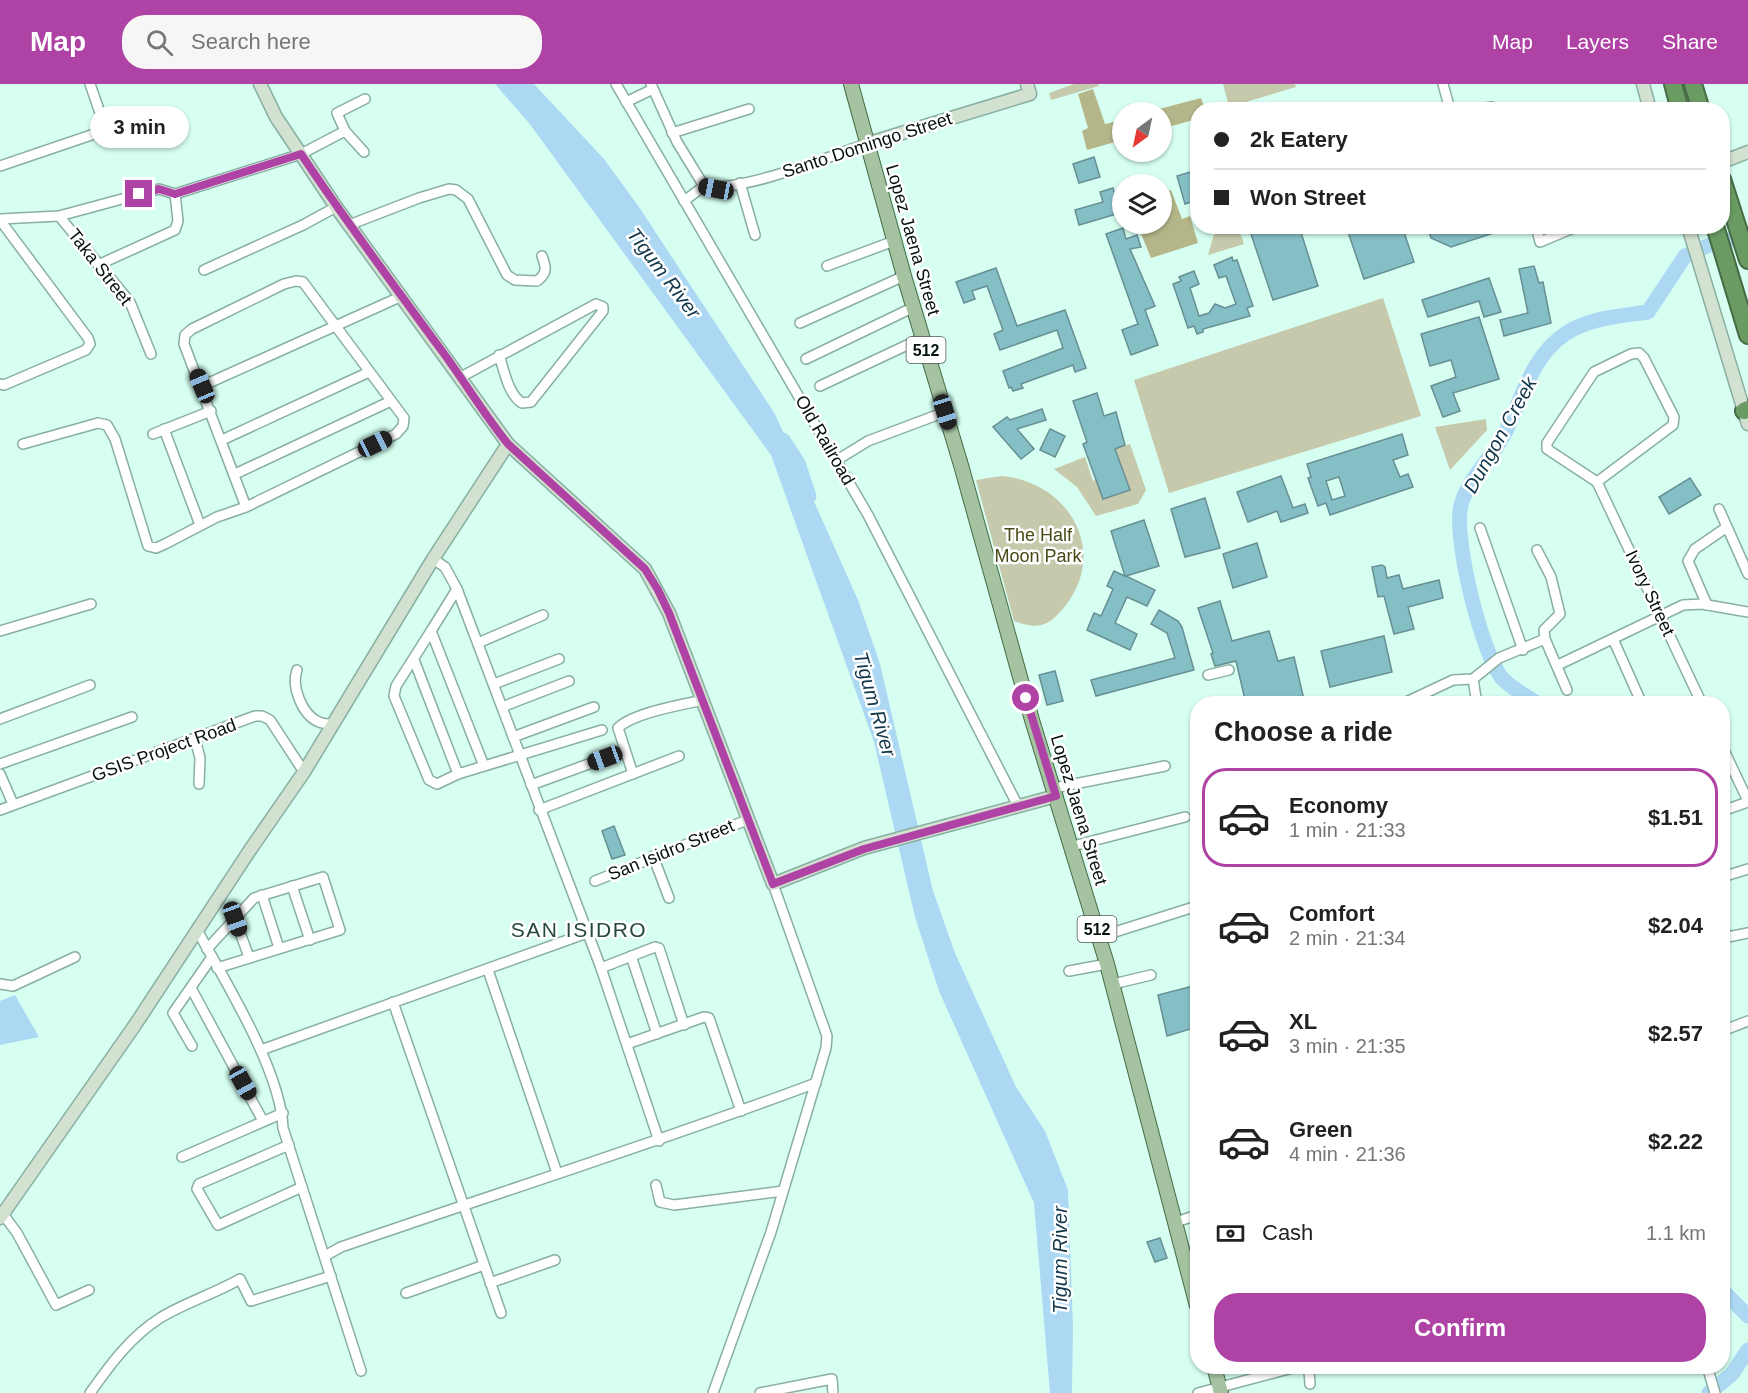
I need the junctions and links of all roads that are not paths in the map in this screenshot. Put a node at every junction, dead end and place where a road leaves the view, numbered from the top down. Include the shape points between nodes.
1 (90, 84) edge
2 (260, 84) edge
3 (616, 84) edge
4 (851, 84) edge
5 (1443, 84) edge
6 (1643, 84) edge
7 (1672, 84) edge
8 (1693, 84) edge
9 (652, 86) edge
10 (1028, 89) edge
11 (365, 99) dead end
12 (626, 102) junction
13 (1448, 102) edge
14 (1648, 102) edge
15 (1678, 102) edge
16 (1699, 102) edge
17 (749, 108) dead end
18 (149, 120) dead end
19 (105, 130) junction
20 (345, 131) junction
21 (672, 133) junction
22 (866, 144) junction
23 (363, 152) dead end
24 (1748, 152) edge
25 (301, 154) junction
26 (1730, 159) edge
27 (0, 166) edge
28 (740, 183) junction
29 (704, 186) junction
30 (175, 194) junction
31 (684, 201) junction
32 (1730, 204) edge
33 (336, 207) junction
34 (58, 216) junction
35 (0, 220) edge
36 (349, 225) junction
37 (1538, 234) edge
38 (1559, 234) edge
39 (1690, 234) edge
40 (1717, 234) edge
41 (755, 235) dead end
42 (894, 241) junction
43 (542, 255) dead end
44 (1747, 258) edge
45 (98, 265) junction
46 (827, 266) dead end
47 (204, 270) dead end
48 (904, 276) junction
49 (402, 296) junction
50 (914, 307) junction
51 (800, 323) dead end
52 (334, 326) junction
53 (1748, 335) edge
54 (922, 338) junction
55 (151, 354) dead end
56 (499, 355) junction
57 (806, 359) dead end
58 (369, 372) junction
59 (461, 377) junction
60 (2, 384) edge
61 (202, 386) junction
62 (820, 386) dead end
63 (391, 401) junction
64 (211, 411) junction
65 (945, 412) junction
66 (1746, 414) edge
67 (164, 429) junction
68 (153, 434) dead end
69 (222, 440) junction
70 (23, 444) dead end
71 (508, 444) junction
72 (837, 459) junction
73 (235, 474) junction
74 (1597, 482) junction
75 (246, 507) junction
76 (1719, 510) dead end
77 (200, 525) junction
78 (1727, 527) junction
79 (1480, 528) dead end
80 (1538, 550) dead end
81 (433, 559) junction
82 (1748, 574) edge
83 (457, 589) junction
84 (92, 604) dead end
85 (1707, 605) junction
86 (1748, 612) edge
87 (543, 615) dead end
88 (1661, 616) junction
89 (431, 631) junction
90 (0, 632) edge
91 (1545, 639) junction
92 (1613, 639) junction
93 (478, 643) junction
94 (1523, 650) junction
95 (560, 659) dead end
96 (414, 660) junction
97 (1558, 665) junction
98 (1229, 669) dead end
99 (297, 670) dead end
100 (1208, 675) dead end
101 (1473, 679) junction
102 (569, 681) dead end
103 (494, 684) junction
104 (90, 686) dead end
105 (1568, 690) dead end
106 (1419, 696) edge
107 (1476, 696) edge
108 (1638, 696) edge
109 (1698, 696) edge
110 (703, 700) junction
111 (502, 706) junction
112 (594, 707) dead end
113 (132, 717) dead end
114 (0, 718) edge
115 (334, 724) junction
116 (602, 730) dead end
117 (513, 737) junction
118 (195, 740) junction
119 (519, 756) junction
120 (680, 756) dead end
121 (605, 758) dead end
122 (1730, 763) edge
123 (0, 764) edge
124 (484, 766) junction
125 (1165, 766) dead end
126 (304, 772) junction
127 (0, 774) edge
128 (458, 774) junction
129 (633, 774) junction
130 (199, 784) dead end
131 (531, 785) junction
132 (1055, 792) junction
133 (1748, 802) edge
134 (13, 804) junction
135 (1018, 806) junction
136 (1730, 809) edge
137 (0, 810) edge
138 (539, 810) junction
139 (1185, 817) dead end
140 (747, 820) junction
141 (1072, 846) junction
142 (653, 856) junction
143 (1748, 869) edge
144 (1730, 875) edge
145 (595, 881) dead end
146 (773, 884) junction
147 (292, 886) junction
148 (262, 895) junction
149 (669, 898) dead end
150 (1190, 908) edge
151 (235, 919) junction
152 (197, 930) junction
153 (587, 933) junction
154 (1748, 933) edge
155 (1099, 937) junction
156 (1730, 938) edge
157 (310, 940) junction
158 (279, 948) junction
159 (210, 953) junction
160 (631, 956) junction
161 (75, 957) dead end
162 (249, 957) junction
163 (1107, 964) junction
164 (218, 968) junction
165 (601, 968) junction
166 (488, 969) junction
167 (1069, 971) dead end
168 (1151, 975) dead end
169 (0, 984) edge
170 (1113, 984) junction
171 (191, 988) junction
172 (393, 1002) junction
173 (1748, 1021) edge
174 (684, 1025) junction
175 (1730, 1029) edge
176 (657, 1034) junction
177 (627, 1044) junction
178 (192, 1046) dead end
179 (261, 1050) junction
180 (816, 1083) junction
181 (741, 1111) junction
182 (283, 1113) junction
183 (263, 1121) junction
184 (659, 1140) junction
185 (289, 1145) junction
186 (182, 1157) dead end
187 (557, 1173) junction
188 (656, 1185) dead end
189 (303, 1187) junction
190 (783, 1191) junction
191 (463, 1205) junction
192 (1, 1216) edge
193 (1190, 1217) edge
194 (1176, 1222) junction
195 (324, 1256) junction
196 (555, 1260) dead end
197 (484, 1264) junction
198 (331, 1276) junction
199 (1190, 1278) edge
200 (490, 1283) junction
201 (88, 1290) dead end
202 (406, 1293) dead end
203 (501, 1312) dead end
204 (361, 1371) dead end
205 (1216, 1374) edge
206 (1274, 1374) edge
207 (1309, 1374) edge
208 (1709, 1374) edge
209 (1310, 1384) dead end
210 (1220, 1390) edge
211 (90, 1393) edge
212 (713, 1393) edge
213 (759, 1393) edge
214 (834, 1393) edge
215 (1198, 1393) edge
216 (1715, 1393) edge

1 - 19 street
2 - 25 street
3 - 12 street, Old Railroad
4 - 22 main road, Lopez Jaena Street / 512
5 - 13 street
6 - 14 street
7 - 15 highway
8 - 16 highway
9 - 12 street
9 - 21 street
10 - 22 street, Santo Domingo Street
11 - 20 street via 337,113
12 - 31 street, Old Railroad
17 - 21 street
18 - 19 street
19 - 27 street
20 - 23 street
20 - 25 street
21 - 29 street
22 - 28 street, Santo Domingo Street
22 - 42 main road, Lopez Jaena Street / 512
24 - 26 street
25 - 30 street
25 - 33 street
28 - 29 street, Santo Domingo Street via 716,189
28 - 41 street
29 - 31 street
30 - 34 street via 159,189
30 - 45 street via 175,230
31 - 72 street, Old Railroad
32 - 44 highway
33 - 36 street
33 - 47 street
34 - 35 street
34 - 45 street, Taka Street
35 - 60 street via 90,344 86,350
36 - 43 street via 419,198 456,190 468,199 507,275 515,280 537,281 545,273
36 - 49 street
37 - 38 street via 1540,242
39 - 66 street
40 - 53 highway
42 - 46 street
42 - 48 main road, Lopez Jaena Street / 512
45 - 55 street, Taka Street via 130,302
48 - 50 main road, Lopez Jaena Street / 512
48 - 51 street
49 - 52 street
49 - 59 street
50 - 54 main road, Lopez Jaena Street / 512
50 - 57 street
52 - 58 street
52 - 61 street
52 - 61 street via 303,282 284,284 186,335 184,344
54 - 62 street
54 - 65 main road, Lopez Jaena Street / 512
56 - 56 street via 596,304 603,307 531,402 518,400
56 - 59 street
58 - 63 street
58 - 69 street
59 - 71 street
61 - 64 street
63 - 73 street
63 - 75 street via 404,418 396,434
64 - 67 street
64 - 69 street
65 - 72 street via 886,434
65 - 132 main road, Lopez Jaena Street / 512
67 - 68 street
67 - 77 street
69 - 73 street
70 - 77 street via 98,423 107,425 115,439 148,546 156,548
71 - 81 street
71 - 110 street via 645,569 669,613
72 - 135 street, Old Railroad
73 - 75 street
74 - 74 street via 1547,448 1547,443 1594,372 1638,354 1644,358 1674,417 1673,424
74 - 88 street, Ivory Street
75 - 77 street
76 - 78 street
78 - 82 street
78 - 85 street via 1695,549 1688,561
79 - 94 street
80 - 91 street via 1551,577 1560,614 1544,630
81 - 83 street via 445,567
81 - 115 street
83 - 89 street
83 - 93 street
84 - 90 street
85 - 86 street
85 - 88 street via 1683,605
87 - 93 street
88 - 92 street
88 - 109 street, Ivory Street
89 - 96 street
89 - 124 street
91 - 94 street
91 - 97 street
92 - 97 street
92 - 108 street
93 - 103 street
94 - 101 street via 1499,658
95 - 103 street
96 - 128 street
96 - 128 street via 396,686 394,696 429,780 437,784
97 - 105 street
98 - 100 street
99 - 115 street via 295,682 302,704 319,722
101 - 106 street via 1453,680
101 - 107 street
102 - 111 street
103 - 111 street
104 - 114 street
110 - 129 street via 634,719 618,728
110 - 140 street
111 - 117 street
112 - 117 street
113 - 123 street
115 - 126 street
116 - 119 street
117 - 119 street
118 - 126 street, GSIS Project Road via 262,716 270,720
118 - 130 street via 200,758
118 - 134 street, GSIS Project Road
119 - 124 street
119 - 131 street
120 - 129 street
121 - 131 street
122 - 133 street
124 - 128 street
125 - 132 street
126 - 152 street
127 - 134 street
129 - 138 street
131 - 138 street
132 - 135 street
132 - 141 main road, Lopez Jaena Street / 512
133 - 136 street
134 - 137 street, GSIS Project Road
135 - 146 street via 864,849
138 - 153 street
139 - 141 street
140 - 142 street, San Isidro Street
140 - 146 street
141 - 155 main road, Lopez Jaena Street / 512
142 - 145 street, San Isidro Street
142 - 149 street
143 - 144 street
146 - 180 street via 827,1036
147 - 148 street
147 - 157 street
147 - 157 street via 323,877 340,930
148 - 151 street via 254,897
148 - 158 street
150 - 155 street
151 - 159 street
151 - 162 street
152 - 159 street
152 - 192 street
153 - 165 street
153 - 166 street
154 - 156 street
155 - 163 main road, Lopez Jaena Street / 512
157 - 158 street
158 - 162 street
159 - 164 street
159 - 171 street
160 - 165 street
160 - 174 street via 659,948
160 - 176 street
161 - 169 street via 13,986
162 - 164 street
163 - 167 street
163 - 170 main road, Lopez Jaena Street / 512
164 - 179 street
165 - 177 street
166 - 172 street
166 - 187 street
168 - 170 street
170 - 194 main road, Lopez Jaena Street / 512
171 - 178 street via 174,1013
171 - 183 street
172 - 179 street
172 - 191 street
173 - 175 street
174 - 176 street
174 - 181 street via 709,1018
176 - 177 street
177 - 184 street
179 - 182 street
180 - 181 street
180 - 190 street
181 - 184 street
182 - 183 street
182 - 185 street
183 - 186 street
184 - 187 street
185 - 189 street
185 - 189 street via 199,1184 197,1189 218,1225
187 - 191 street
188 - 190 street via 660,1202 674,1205
189 - 195 street
190 - 212 street
191 - 195 street
191 - 197 street
192 - 201 street via 17,1233 56,1305
193 - 194 street
194 - 199 main road, Lopez Jaena Street / 512
195 - 198 street
196 - 200 street
197 - 200 street
197 - 202 street
198 - 204 street
198 - 211 street via 251,1301 240,1279 180,1307 138,1334
200 - 203 street
205 - 210 main road
206 - 210 street
207 - 209 street
208 - 216 street
210 - 215 street
213 - 214 street via 832,1379

